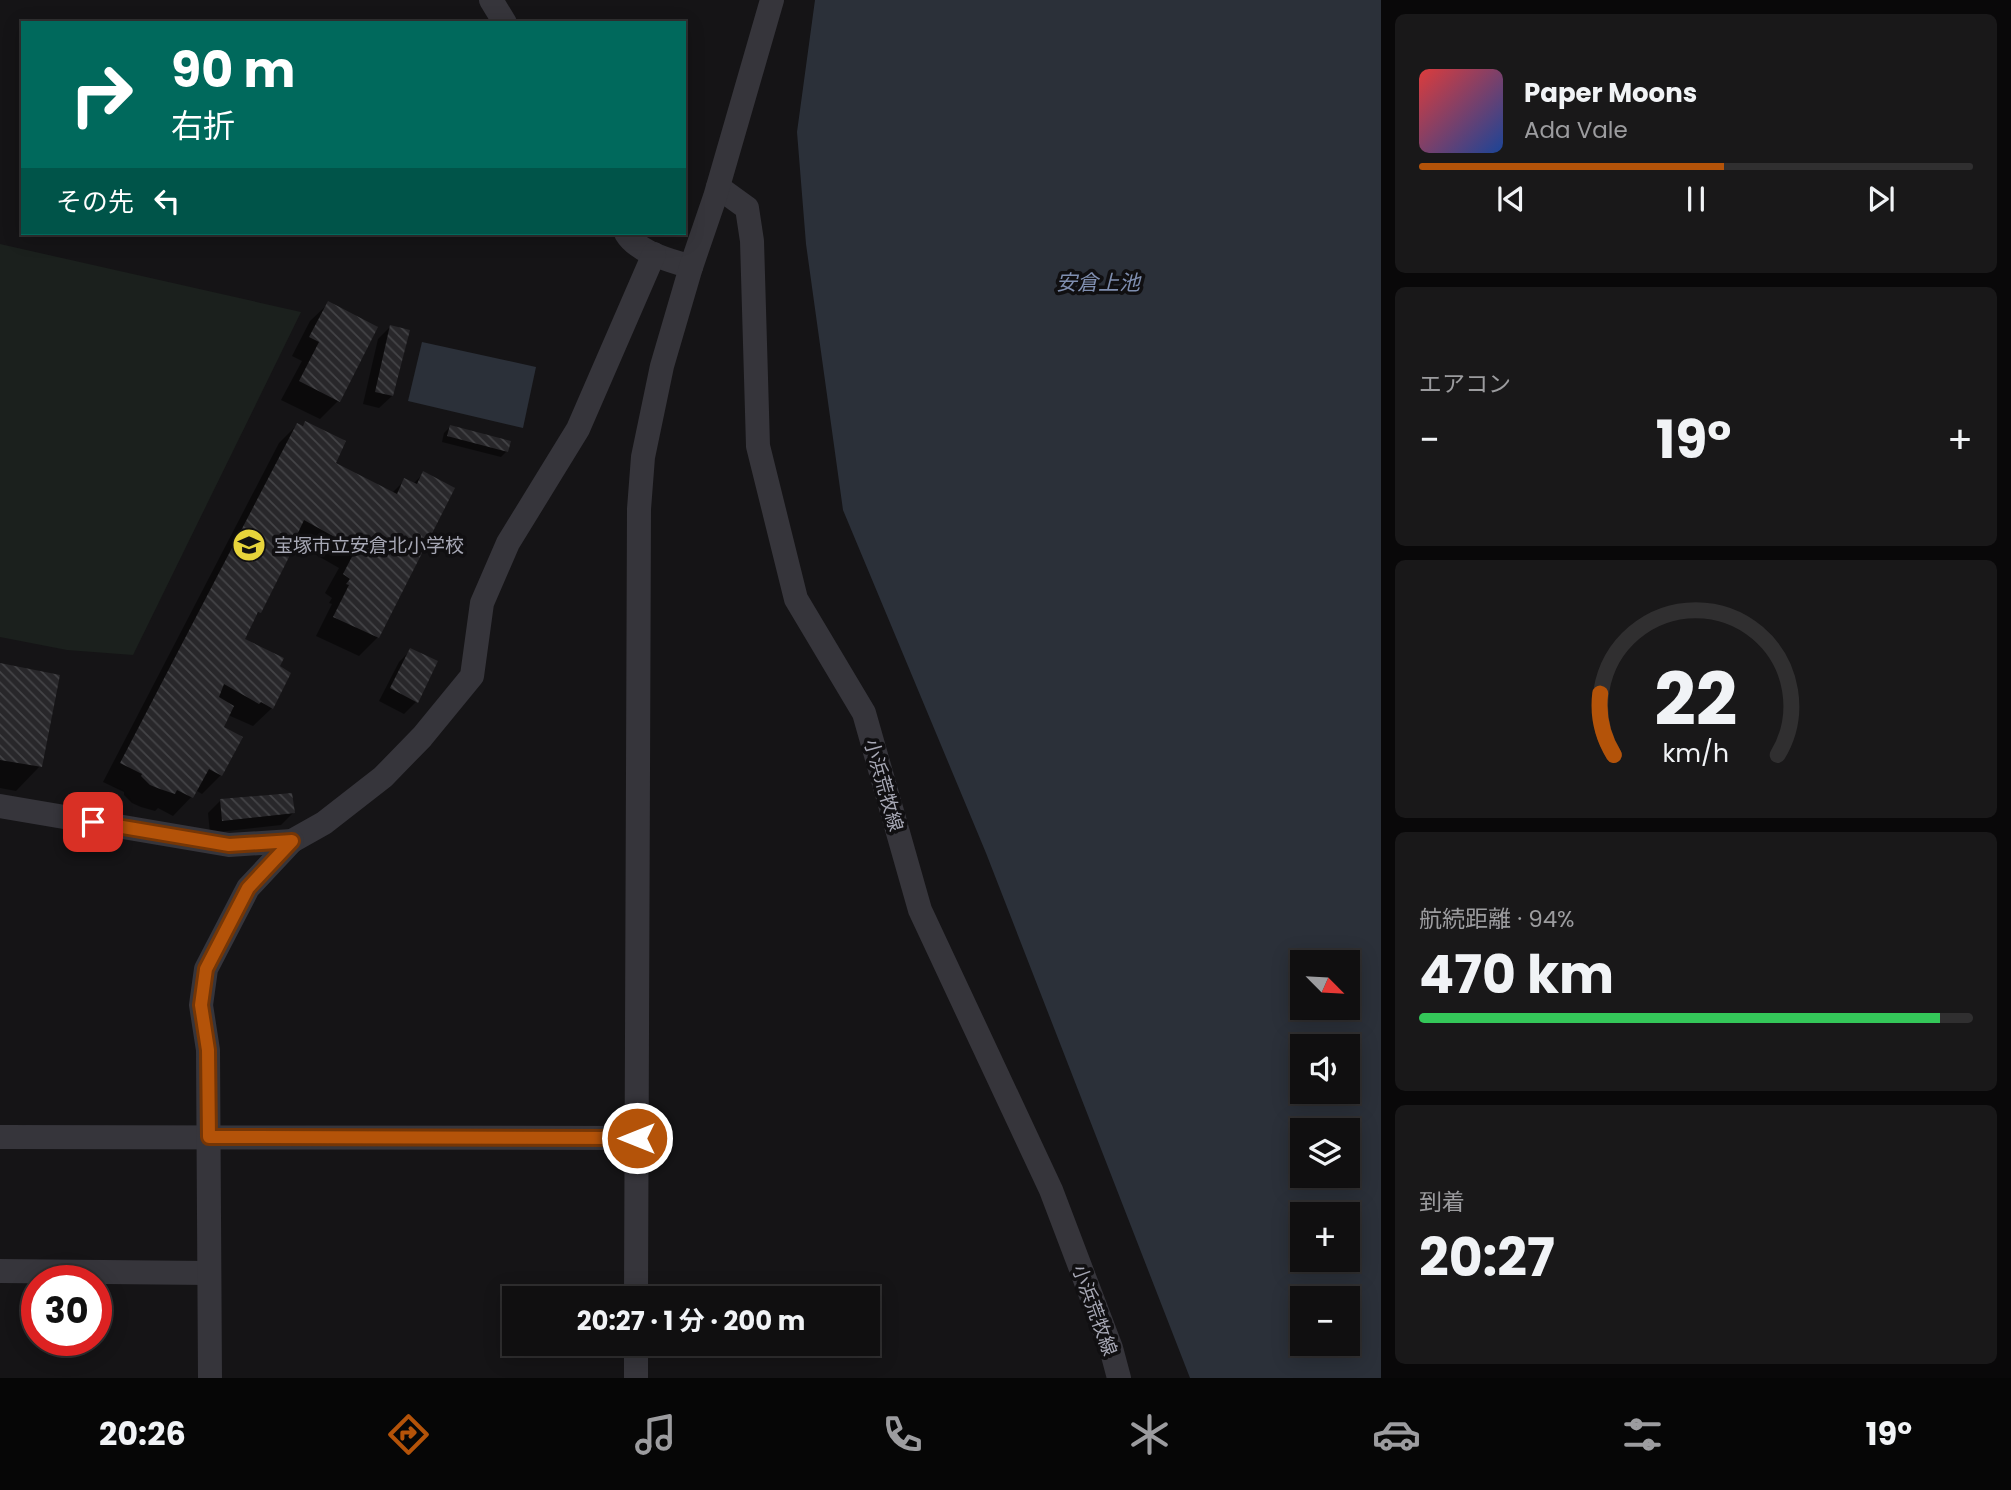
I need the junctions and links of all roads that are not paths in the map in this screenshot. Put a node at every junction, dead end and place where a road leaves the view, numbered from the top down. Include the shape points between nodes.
1 (491, 0) edge
2 (772, 0) edge
3 (504, 21) edge
4 (718, 187) junction
5 (627, 235) edge
6 (654, 254) junction
7 (691, 267) junction
8 (0, 806) edge
9 (292, 841) junction
10 (0, 1137) edge
11 (209, 1137) junction
12 (637, 1138) junction
13 (0, 1272) edge
14 (209, 1273) junction
15 (636, 1286) edge
16 (636, 1356) edge
17 (210, 1378) edge
18 (636, 1378) edge
19 (1119, 1378) edge

1 - 3 street
2 - 4 street
4 - 7 street
4 - 19 street, 小浜荒牧線 via 747,208 758,446 796,599 864,713 920,910 1051,1190
5 - 6 street
6 - 7 street
6 - 9 street via 578,429 508,543 487,591 472,676 383,777 324,823
7 - 12 street via 662,366 643,457 639,509
8 - 9 street via 229,845
9 - 11 street via 248,888 206,969 201,1005 208,1050
10 - 11 street
11 - 12 street
11 - 14 street
12 - 15 street
13 - 14 street
14 - 17 street
16 - 18 street

